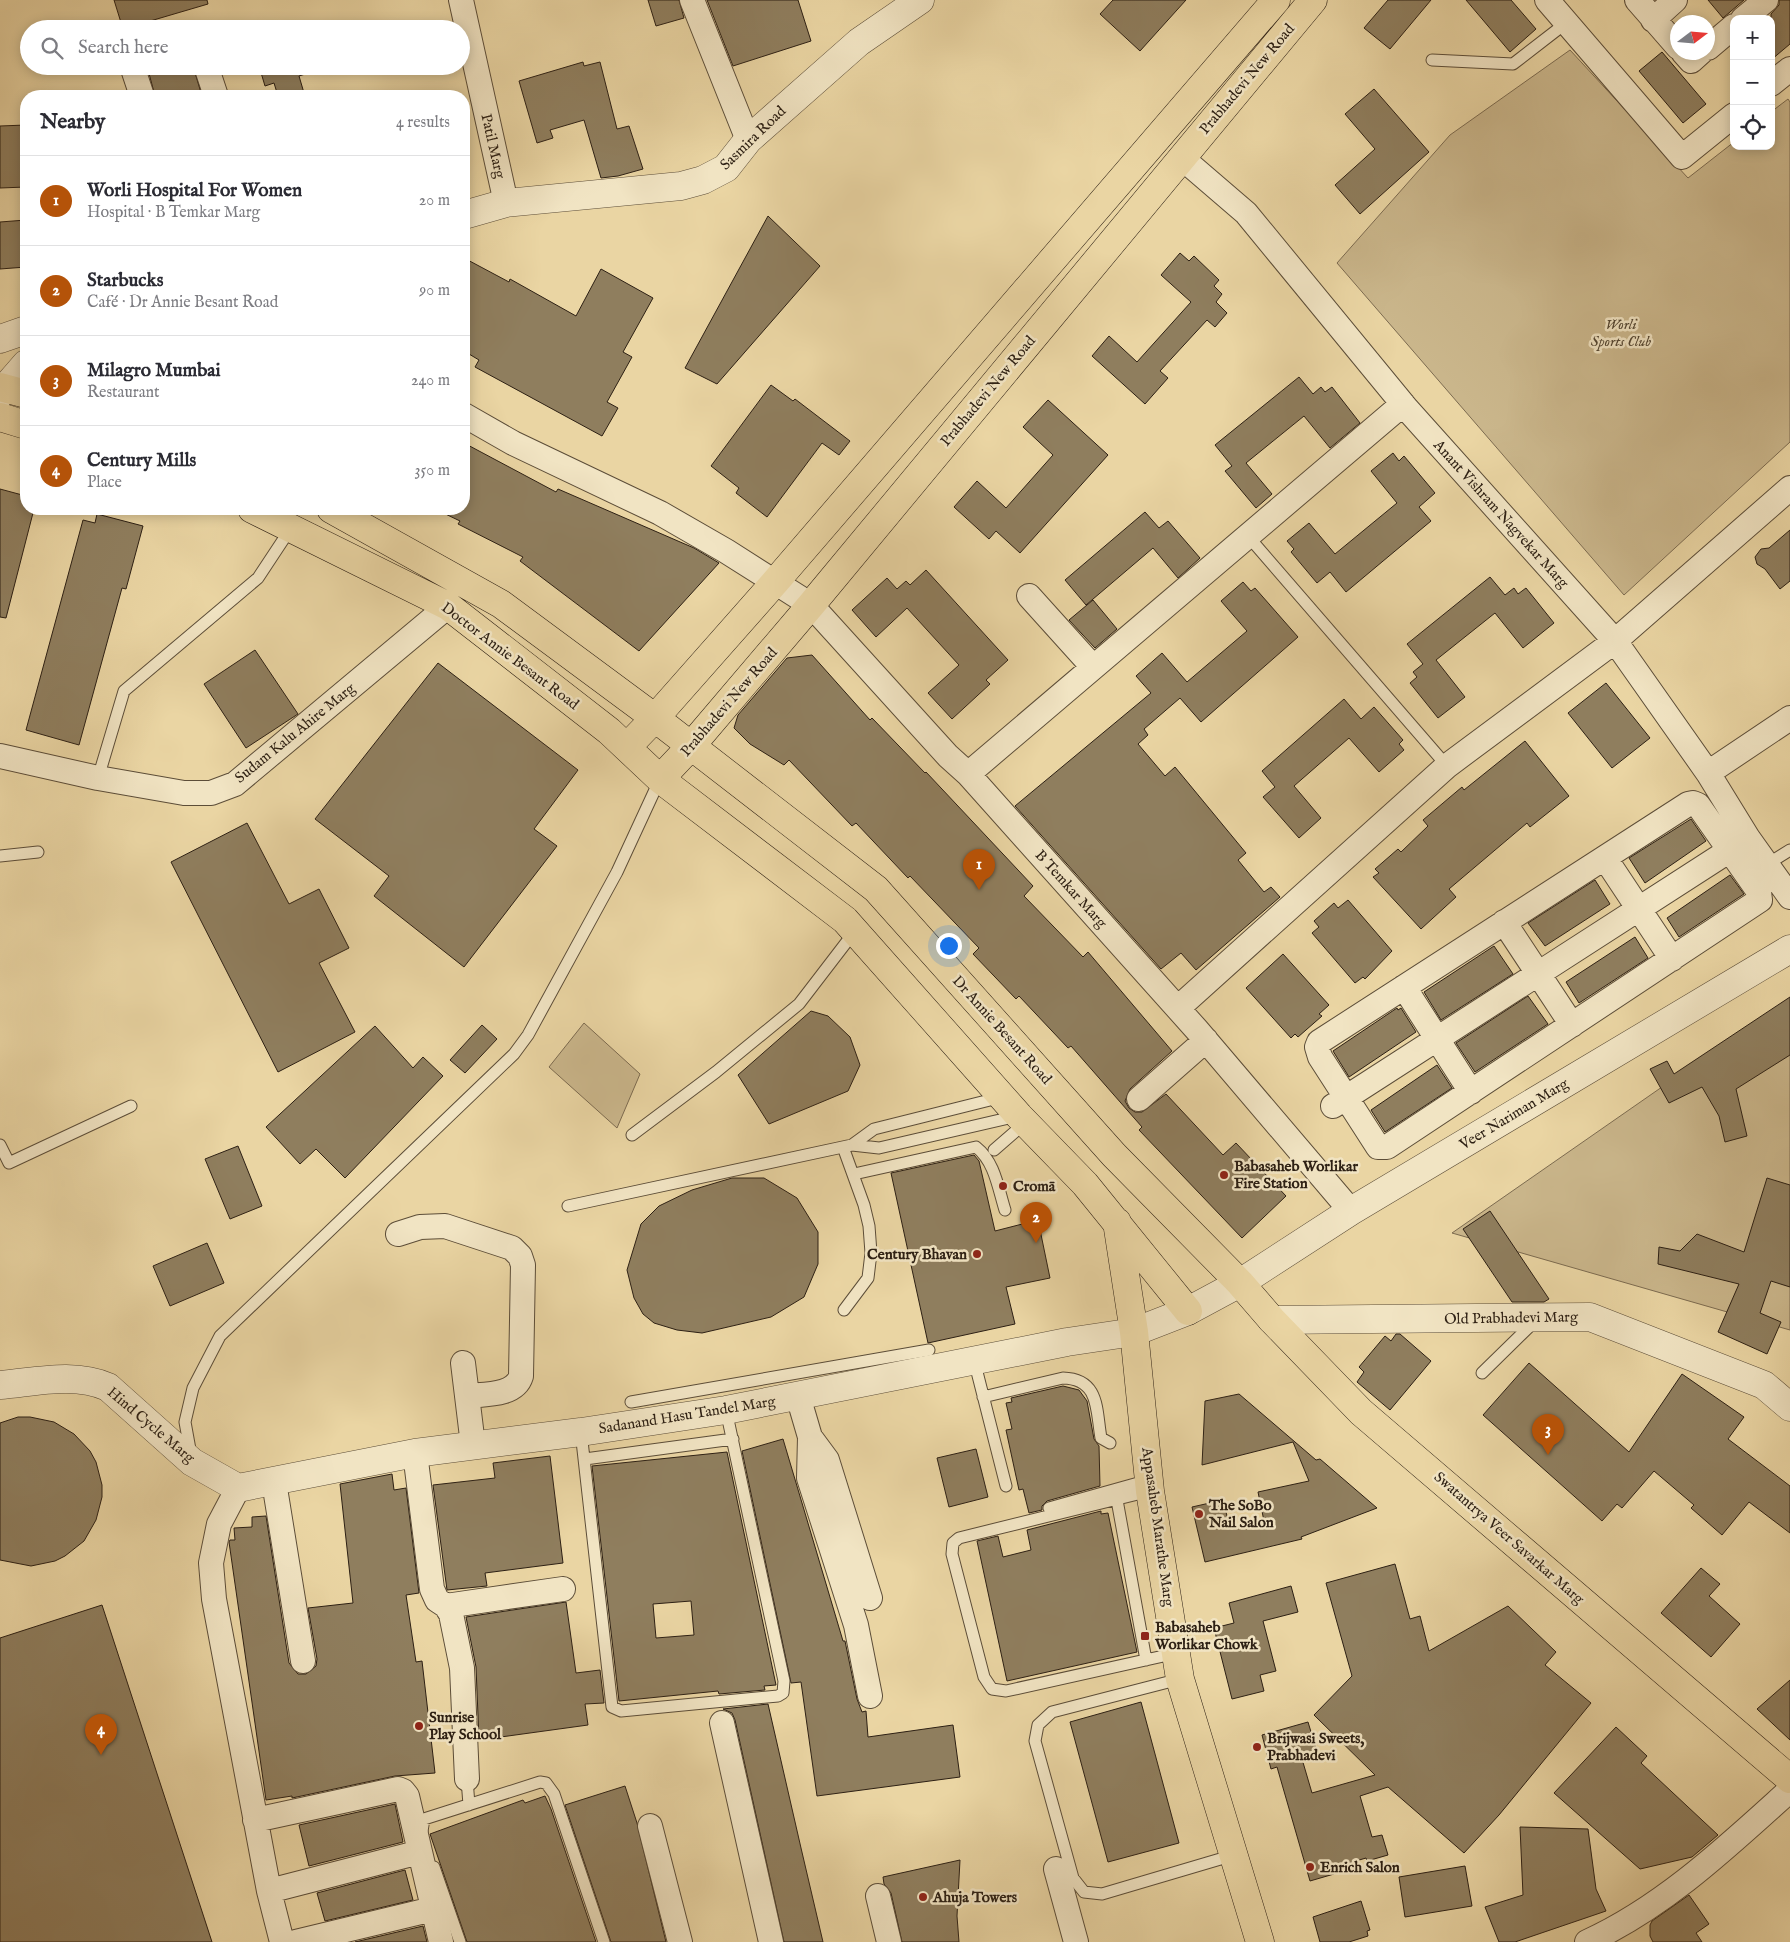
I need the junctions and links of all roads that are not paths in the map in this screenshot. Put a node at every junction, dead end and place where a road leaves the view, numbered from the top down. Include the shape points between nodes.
1 (461, 0) edge
2 (692, 0) edge
3 (920, 0) edge
4 (1276, 0) edge
5 (1313, 0) edge
6 (1547, 0) edge
7 (1637, 0) edge
8 (1675, 0) edge
9 (1766, 0) edge
10 (1748, 15) edge
11 (465, 20) edge
12 (1653, 20) junction
13 (1566, 24) junction
14 (1730, 29) edge
15 (1670, 38) edge
16 (470, 41) edge
17 (1715, 42) edge
18 (1432, 60) dead end
19 (1790, 69) edge
20 (135, 75) edge
21 (209, 75) edge
22 (1775, 81) edge
23 (140, 90) edge
24 (214, 90) edge
25 (1730, 118) edge
26 (748, 140) junction
27 (1182, 158) junction
28 (506, 203) junction
29 (470, 213) edge
30 (20, 332) edge
31 (0, 339) edge
32 (20, 373) edge
33 (8, 391) edge
34 (1403, 404) junction
35 (0, 417) edge
36 (470, 418) edge
37 (20, 423) edge
38 (1790, 488) edge
39 (265, 515) edge
40 (342, 515) edge
41 (292, 528) junction
42 (1247, 535) junction
43 (776, 581) junction
44 (1030, 596) dead end
45 (811, 605) junction
46 (448, 606) junction
47 (1615, 641) junction
48 (1093, 666) junction
49 (655, 718) junction
50 (1790, 718) edge
51 (691, 746) junction
52 (627, 747) junction
53 (0, 756) edge
54 (1447, 766) junction
55 (1708, 773) junction
56 (968, 774) junction
57 (98, 778) junction
58 (660, 779) junction
59 (1739, 844) junction
60 (1790, 850) edge
61 (38, 852) dead end
62 (0, 856) edge
63 (1604, 858) junction
64 (1766, 865) junction
65 (1790, 896) edge
66 (1639, 909) junction
67 (1504, 922) junction
68 (855, 931) junction
69 (1790, 949) edge
70 (1672, 959) junction
71 (1538, 974) junction
72 (1404, 987) junction
73 (1178, 1008) junction
74 (1572, 1025) junction
75 (1437, 1039) junction
76 (1206, 1040) junction
77 (1471, 1092) junction
78 (1139, 1099) dead end
79 (1339, 1102) junction
80 (131, 1106) dead end
81 (1015, 1112) junction
82 (632, 1136) dead end
83 (0, 1145) edge
84 (847, 1146) junction
85 (994, 1150) dead end
86 (854, 1174) junction
87 (568, 1206) dead end
88 (1006, 1210) dead end
89 (1351, 1211) junction
90 (1117, 1222) junction
91 (398, 1234) dead end
92 (1240, 1283) junction
93 (844, 1310) dead end
94 (1188, 1311) junction
95 (1537, 1319) junction
96 (1272, 1320) junction
97 (1134, 1332) junction
98 (929, 1350) dead end
99 (974, 1360) junction
100 (463, 1363) dead end
101 (858, 1373) junction
102 (1482, 1373) dead end
103 (0, 1385) edge
104 (467, 1396) junction
105 (798, 1396) junction
106 (983, 1397) junction
107 (631, 1402) dead end
108 (1790, 1407) edge
109 (726, 1410) junction
110 (664, 1412) junction
111 (581, 1432) junction
112 (810, 1438) junction
113 (733, 1439) junction
114 (1110, 1443) dead end
115 (473, 1445) junction
116 (663, 1452) junction
117 (415, 1453) junction
118 (585, 1459) junction
119 (192, 1462) junction
120 (274, 1482) junction
121 (1006, 1486) dead end
122 (1149, 1486) junction
123 (238, 1488) junction
124 (1117, 1500) junction
125 (1049, 1508) dead end
126 (563, 1589) dead end
127 (870, 1598) dead end
128 (446, 1606) junction
129 (1178, 1653) junction
130 (1146, 1660) junction
131 (303, 1661) dead end
132 (1180, 1679) junction
133 (870, 1696) dead end
134 (722, 1723) dead end
135 (467, 1779) joint
136 (1790, 1779) edge
137 (1790, 1790) edge
138 (468, 1805) junction
139 (256, 1820) junction
140 (650, 1826) dead end
141 (420, 1852) junction
142 (1234, 1854) junction
143 (1056, 1869) dead end
144 (269, 1891) junction
145 (878, 1896) dead end
146 (433, 1909) junction
147 (1621, 1935) edge
148 (282, 1942) edge
149 (296, 1942) edge
150 (441, 1942) edge
151 (460, 1942) edge
152 (604, 1942) edge
153 (680, 1942) edge
154 (772, 1942) edge
155 (889, 1942) edge
156 (1076, 1942) edge
157 (1260, 1942) edge
158 (1587, 1942) edge

1 - 11 street, Patil Marg
2 - 26 street
3 - 26 street, Sasmira Road via 859,42
4 - 43 main road, Prabhadevi New Road
5 - 27 main road, Prabhadevi New Road
6 - 13 street
7 - 12 street
8 - 12 street
9 - 10 street
12 - 15 street
13 - 18 lane via 1513,64
13 - 25 street via 1682,157
14 - 17 street
16 - 28 street, Patil Marg
19 - 22 street
20 - 23 street
21 - 24 street
26 - 28 street, Sasmira Road via 726,168 703,180 681,186
27 - 34 street, Anant Vishram Nagvekar Marg via 1246,213
27 - 45 main road, Prabhadevi New Road
28 - 29 street, Sasmira Road
30 - 31 street
32 - 33 street
34 - 42 street
34 - 47 street, Anant Vishram Nagvekar Marg
35 - 37 main road
36 - 43 street, B Temkar Marg via 660,513
38 - 47 street
39 - 41 main road, Doctor Annie Besant Road
40 - 49 main road, Doctor Annie Besant Road via 501,604
41 - 46 main road, Doctor Annie Besant Road
41 - 57 lane via 258,578 124,691
42 - 48 street
42 - 54 lane
43 - 45 street, B Temkar Marg
43 - 49 main road, Prabhadevi New Road
44 - 48 street
45 - 51 main road, Prabhadevi New Road
45 - 56 street, B Temkar Marg
46 - 52 main road, Doctor Annie Besant Road
46 - 57 street, Sudam Kalu Ahire Marg via 235,784 211,793 184,793
47 - 54 street
47 - 55 street, Anant Vishram Nagvekar Marg
48 - 56 street
49 - 51 main road, Dr Annie Besant Road
49 - 52 main road, Prabhadevi New Road
50 - 55 street
51 - 58 main road, Prabhadevi New Road
51 - 92 main road, Dr Annie Besant Road via 876,890 1114,1155
52 - 58 main road
53 - 57 street, Sudam Kalu Ahire Marg
54 - 73 street
55 - 59 street, Anant Vishram Nagvekar Marg
56 - 73 street, B Temkar Marg
58 - 68 main road
58 - 119 lane via 617,872 532,1029 514,1054 220,1336 193,1388 185,1422
59 - 63 street via 1694,803
59 - 64 street, Anant Vishram Nagvekar Marg
59 - 66 street
59 - 70 street via 1760,900
60 - 64 lane
61 - 62 lane
63 - 66 street
63 - 67 street
64 - 65 street, Anant Vishram Nagvekar Marg
66 - 70 street
66 - 71 street
67 - 71 street
67 - 72 street
68 - 81 main road
68 - 82 lane via 799,1004
69 - 89 street, Veer Nariman Marg
70 - 74 street
71 - 74 street
71 - 75 street
72 - 75 street
72 - 79 street via 1318,1042 1320,1057
73 - 76 street, B Temkar Marg
74 - 77 street
75 - 77 street
75 - 79 street
76 - 78 street
76 - 89 street, B Temkar Marg
77 - 79 street via 1383,1149 1378,1148
80 - 83 lane via 9,1163
81 - 84 lane via 879,1148
81 - 84 lane via 874,1129
81 - 85 lane
81 - 90 main road via 1086,1184
84 - 86 lane
84 - 87 lane
86 - 88 lane via 976,1147 992,1166
86 - 93 lane via 869,1226 871,1253 868,1278
89 - 92 street, Veer Nariman Marg
90 - 94 main road
90 - 97 main road, Appasaheb Marathe Marg
91 - 104 street via 420,1227 445,1226 512,1248 520,1256 523,1265 522,1376 519,1384 511,1390
92 - 94 street, Veer Nariman Marg
92 - 96 main road, Swatantrya Veer Savarkar Marg
94 - 97 street, Sadanand Hasu Tandel Marg
95 - 96 street, Old Prabhadevi Marg
95 - 102 lane
95 - 108 street, Old Prabhadevi Marg via 1590,1317 1764,1385
96 - 136 main road, Swatantrya Veer Savarkar Marg via 1361,1412
97 - 99 street, Sadanand Hasu Tandel Marg
97 - 122 main road, Appasaheb Marathe Marg
98 - 101 lane
99 - 101 street, Sadanand Hasu Tandel Marg
99 - 106 lane
100 - 104 street
101 - 105 street, Sadanand Hasu Tandel Marg
101 - 110 lane
103 - 119 street, Hind Cycle Marg via 92,1380 108,1387
104 - 115 street
105 - 109 street, Sadanand Hasu Tandel Marg
105 - 112 street
106 - 114 lane via 1063,1378 1076,1378 1088,1386 1097,1403 1101,1438
106 - 121 lane
107 - 110 lane
109 - 110 street, Sadanand Hasu Tandel Marg
109 - 113 lane
110 - 111 street, Sadanand Hasu Tandel Marg
110 - 116 lane
111 - 115 street, Sadanand Hasu Tandel Marg
111 - 118 lane
112 - 127 street via 827,1460
112 - 133 street via 809,1478 856,1625
113 - 116 lane
113 - 118 lane via 785,1688 778,1696 621,1711 612,1707
115 - 117 street, Sadanand Hasu Tandel Marg
116 - 118 lane
117 - 120 street, Sadanand Hasu Tandel Marg
117 - 128 street via 432,1590 437,1600
119 - 123 street, Hind Cycle Marg
120 - 123 street, Sadanand Hasu Tandel Marg
120 - 131 street
122 - 124 lane
122 - 125 lane
122 - 129 main road, Appasaheb Marathe Marg
123 - 139 street via 219,1524 211,1563 218,1618
124 - 130 lane
124 - 130 lane via 959,1538 953,1543 952,1554 984,1677 992,1689 1006,1691
126 - 128 street
128 - 135 street via 451,1614 462,1668
129 - 130 lane
129 - 132 main road, Appasaheb Marathe Marg
132 - 142 main road, Appasaheb Marathe Marg
132 - 142 lane via 1052,1712 1038,1725 1034,1741 1073,1878 1084,1892 1102,1894
134 - 154 street
135 - 138 lane
137 - 147 street
138 - 151 lane via 424,1819 421,1824
138 - 152 lane via 540,1782 546,1783 554,1794
139 - 141 street via 398,1789 407,1796
139 - 144 street
140 - 153 street
141 - 144 street
141 - 146 street
142 - 157 main road, Appasaheb Marathe Marg
143 - 156 street
144 - 148 street
145 - 155 street
146 - 149 street
146 - 150 street
147 - 158 street

